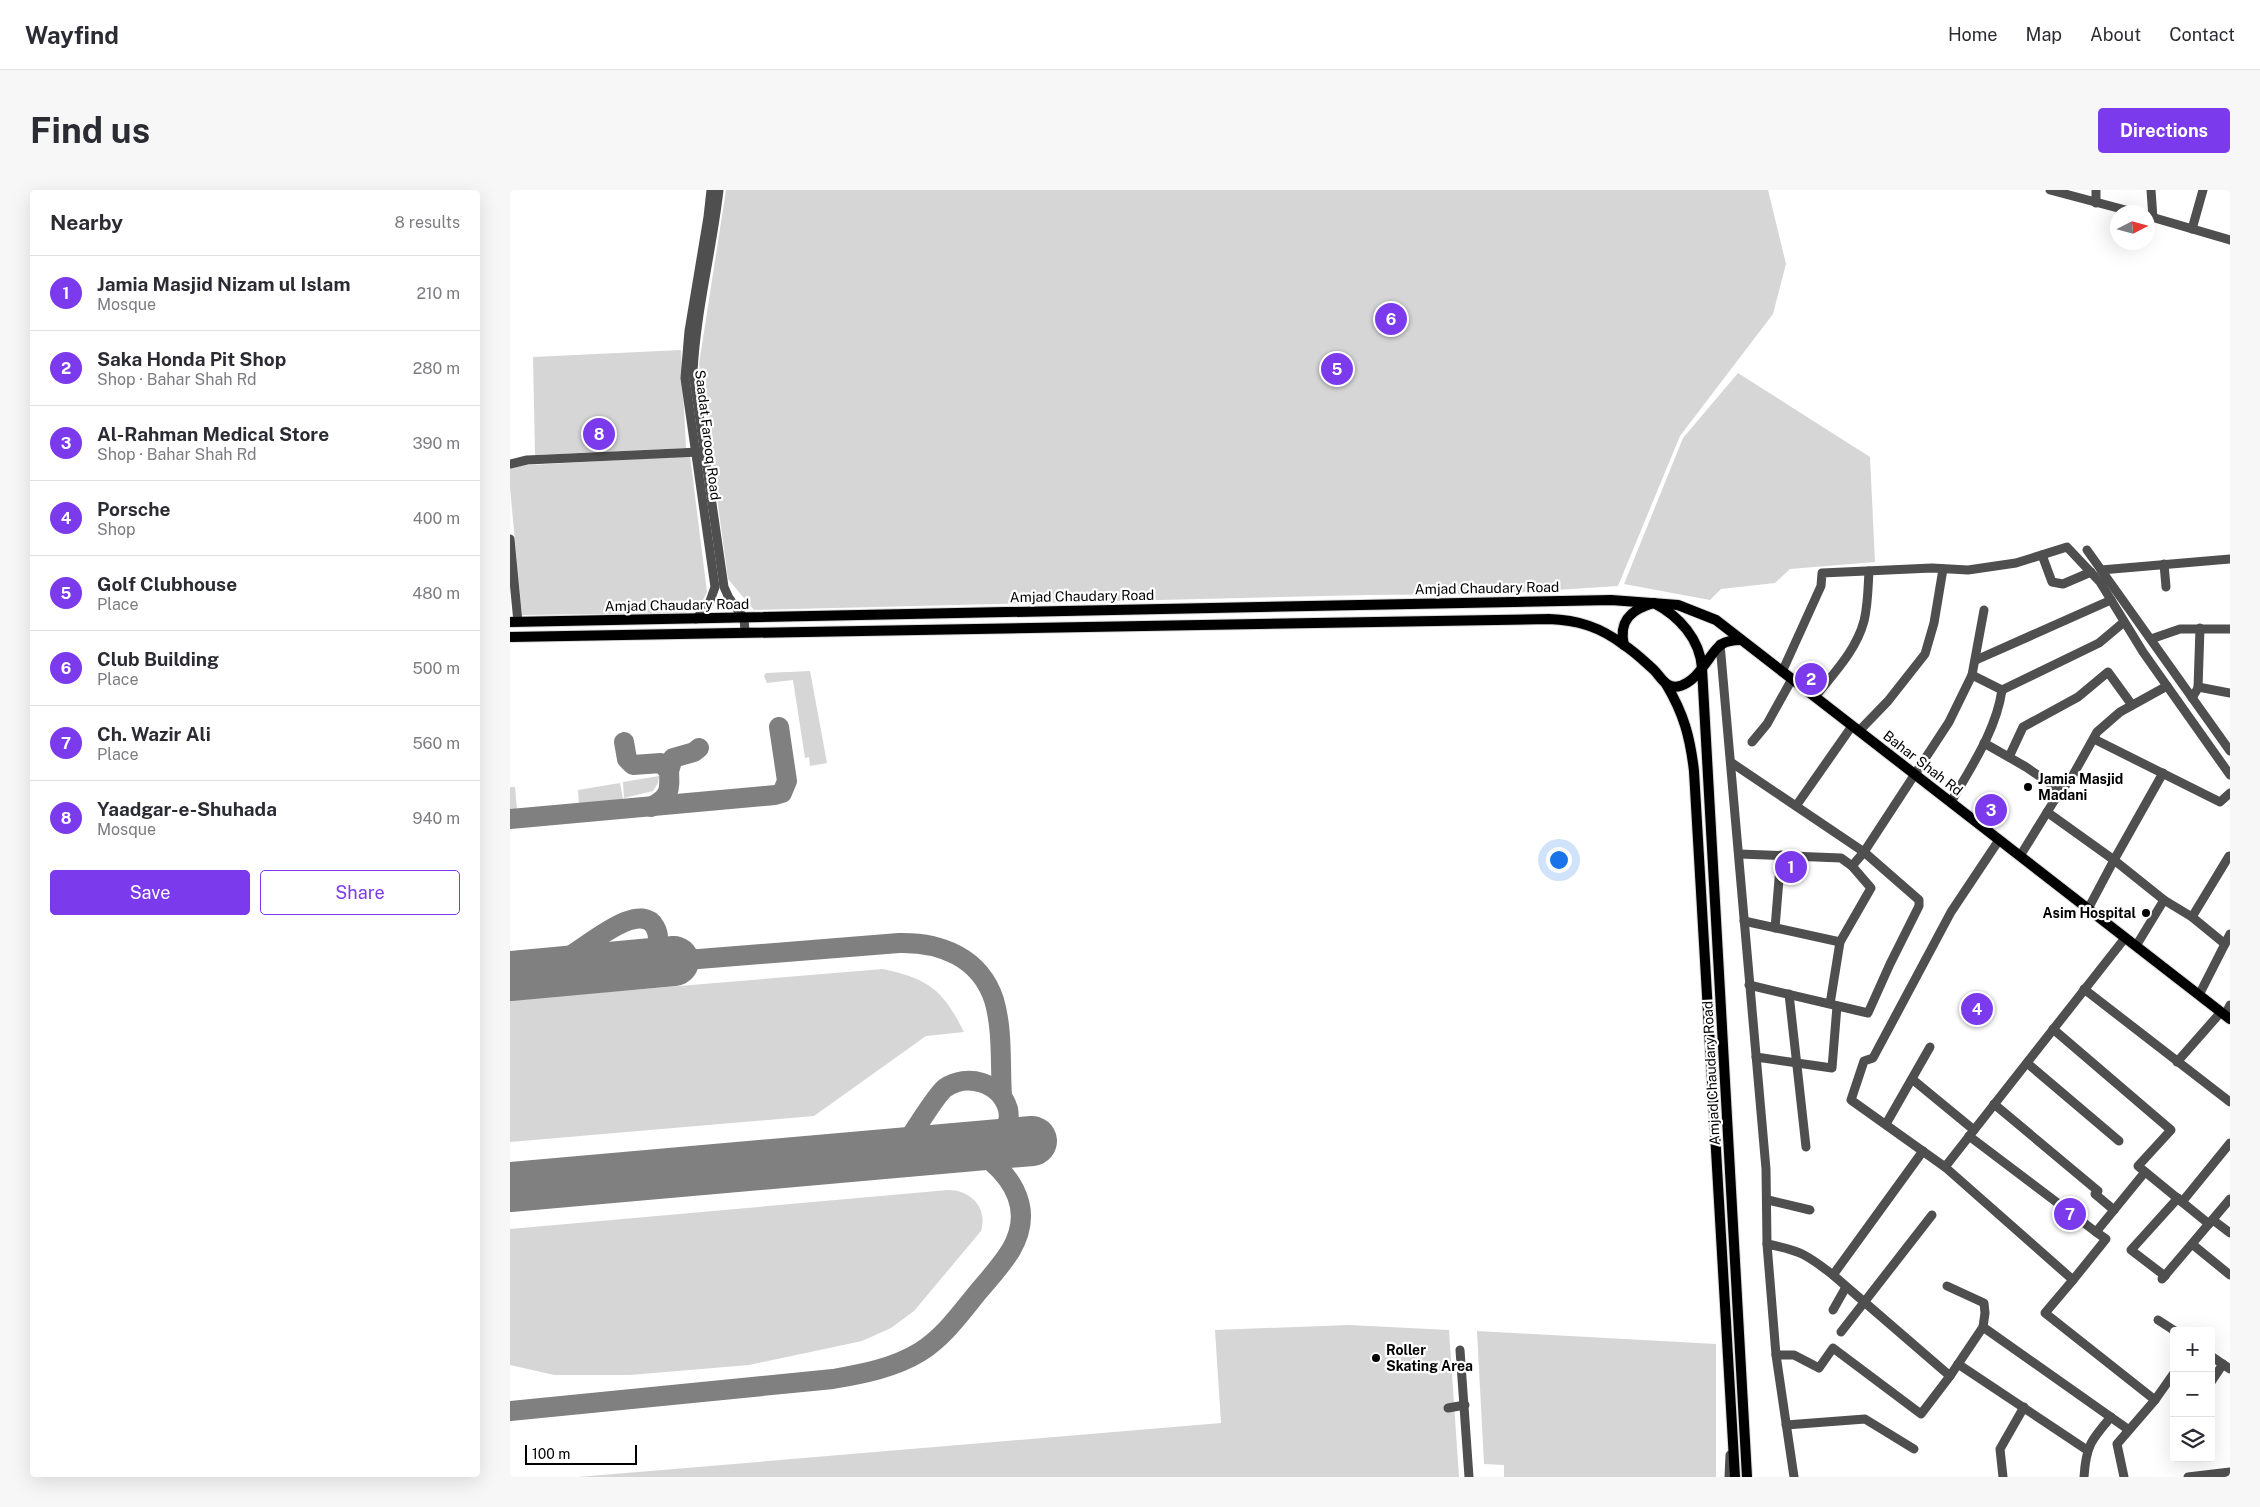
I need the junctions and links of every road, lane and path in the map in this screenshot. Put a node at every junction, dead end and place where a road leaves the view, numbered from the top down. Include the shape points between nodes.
1 (711, 190) edge
2 (718, 190) edge
3 (2050, 190) edge
4 (2096, 190) edge
5 (2151, 190) edge
6 (2203, 190) edge
7 (2096, 203) junction
8 (2150, 205) edge
9 (2110, 206) edge
10 (2155, 218) edge
11 (2192, 229) junction
12 (2230, 240) edge
13 (699, 452) junction
14 (510, 464) edge
15 (510, 539) edge
16 (2087, 550) dead end
17 (2042, 555) junction
18 (2230, 559) edge
19 (2164, 564) junction
20 (1943, 569) junction
21 (1869, 570) junction
22 (2096, 571) junction
23 (2166, 587) dead end
24 (2111, 600) junction
25 (1654, 603) junction
26 (1984, 610) dead end
27 (744, 618) junction
28 (696, 619) junction
29 (514, 622) edge
30 (2124, 622) junction
31 (2200, 628) junction
32 (2230, 629) edge
33 (745, 632) junction
34 (510, 637) edge
35 (2151, 639) junction
36 (1740, 640) junction
37 (1720, 644) junction
38 (1624, 645) junction
39 (1976, 660) junction
40 (1702, 668) junction
41 (1782, 672) junction
42 (1972, 675) junction
43 (1792, 680) junction
44 (1666, 684) junction
45 (2167, 686) junction
46 (2198, 687) junction
47 (2002, 690) junction
48 (2230, 693) edge
49 (1815, 698) junction
50 (2192, 698) junction
51 (2132, 705) junction
52 (1856, 729) junction
53 (2226, 737) edge
54 (2094, 738) junction
55 (1752, 742) dead end
56 (1984, 743) junction
57 (2230, 751) edge
58 (2009, 757) junction
59 (1732, 763) junction
60 (2163, 773) junction
61 (1916, 775) junction
62 (2230, 775) edge
63 (2061, 791) junction
64 (2230, 793) edge
65 (1951, 802) junction
66 (1796, 806) junction
67 (2047, 812) junction
68 (1999, 840) junction
69 (1864, 852) junction
70 (1739, 854) junction
71 (1781, 855) junction
72 (2020, 856) junction
73 (2230, 858) edge
74 (2114, 860) junction
75 (1852, 866) junction
76 (2164, 900) junction
77 (2088, 909) junction
78 (2192, 917) junction
79 (1744, 921) junction
80 (1775, 928) junction
81 (2230, 934) edge
82 (2125, 938) junction
83 (1840, 942) junction
84 (2225, 944) junction
85 (2136, 946) junction
86 (1749, 985) junction
87 (2084, 989) junction
88 (1789, 994) junction
89 (2200, 995) junction
90 (1833, 1005) junction
91 (2230, 1005) edge
92 (2225, 1015) edge
93 (2053, 1029) junction
94 (1930, 1047) dead end
95 (1756, 1058) junction
96 (1797, 1062) junction
97 (2178, 1062) junction
98 (2027, 1063) junction
99 (1912, 1079) junction
100 (2230, 1102) edge
101 (1994, 1104) junction
102 (1886, 1124) junction
103 (1971, 1133) junction
104 (2119, 1141) dead end
105 (2230, 1143) edge
106 (1806, 1147) dead end
107 (1923, 1151) junction
108 (1945, 1166) junction
109 (2145, 1172) junction
110 (2230, 1199) edge
111 (1768, 1200) junction
112 (2180, 1200) junction
113 (1810, 1210) dead end
114 (2114, 1210) junction
115 (1932, 1214) dead end
116 (2211, 1222) junction
117 (2096, 1232) junction
118 (2230, 1233) edge
119 (1767, 1244) junction
120 (2192, 1244) junction
121 (1833, 1275) junction
122 (2230, 1275) edge
123 (2073, 1280) junction
124 (1947, 1286) dead end
125 (1846, 1287) junction
126 (1864, 1302) junction
127 (1833, 1310) dead end
128 (2158, 1320) dead end
129 (1983, 1327) junction
130 (2170, 1328) edge
131 (1841, 1332) dead end
132 (1460, 1350) dead end
133 (1776, 1355) junction
134 (2215, 1359) edge
135 (1958, 1364) junction
136 (2227, 1367) edge
137 (1950, 1376) junction
138 (2215, 1378) edge
139 (2170, 1379) edge
140 (2155, 1400) junction
141 (1465, 1405) junction
142 (2024, 1407) junction
143 (1448, 1408) dead end
144 (1731, 1410) junction
145 (2111, 1417) junction
146 (1786, 1425) junction
147 (2129, 1430) junction
148 (1914, 1449) dead end
149 (2087, 1450) junction
150 (2230, 1472) edge
151 (1469, 1477) edge
152 (1729, 1477) edge
153 (1735, 1477) edge
154 (1747, 1477) edge
155 (1794, 1477) edge
156 (2003, 1477) edge
157 (2084, 1477) edge
158 (2124, 1477) edge
159 (2188, 1477) edge

1 - 13 street, Saadat Farooq Road via 685,368
2 - 13 street, Saadat Farooq Road via 714,235 693,358
3 - 7 street
4 - 7 street
5 - 8 street
6 - 11 street
7 - 9 street
10 - 11 street
11 - 12 street
13 - 14 street via 527,460
13 - 27 street, Saadat Farooq Road via 722,576 729,598
13 - 28 street, Saadat Farooq Road via 715,587 709,604
15 - 29 street
16 - 22 street
17 - 20 street via 1987,568
17 - 22 street via 2067,547
17 - 22 street via 2052,582 2058,584
18 - 19 street
19 - 22 street
19 - 23 street
20 - 21 street
20 - 52 street via 1934,622 1924,654 1888,701
21 - 41 street via 1822,573 1820,586
21 - 49 street via 1864,621 1858,636 1852,650
22 - 24 street
22 - 35 street
24 - 30 street
24 - 39 street
25 - 27 main road, Amjad Chaudary Road via 1611,600 1454,602
25 - 36 main road, Amjad Chaudary Road via 1678,605 1703,614 1716,620
25 - 38 main road via 1634,610 1626,618 1622,630
25 - 40 main road via 1675,616 1688,631 1700,651
26 - 39 street
27 - 28 main road, Amjad Chaudary Road
27 - 33 street
28 - 29 main road, Amjad Chaudary Road
30 - 45 street
30 - 47 street via 2099,643
31 - 32 street
31 - 35 street via 2180,629
31 - 46 street
33 - 34 main road, Amjad Chaudary Road
33 - 38 main road, Amjad Chaudary Road via 1549,619 1590,625
35 - 50 street
36 - 37 main road
36 - 41 main road, Bahar Shah Rd
37 - 40 main road
37 - 59 street
38 - 44 main road via 1645,661
39 - 42 street
40 - 44 main road via 1685,684
40 - 154 main road, Amjad Chaudary Road
41 - 43 main road, Bahar Shah Rd
42 - 47 street
42 - 61 street via 1949,722
43 - 49 main road, Bahar Shah Rd
43 - 55 street via 1767,724
44 - 144 main road, Amjad Chaudary Road via 1690,736 1694,771
45 - 51 street
45 - 62 street
46 - 48 street
46 - 50 street
47 - 56 street via 2000,705
49 - 52 main road, Bahar Shah Rd
50 - 53 street
51 - 54 street via 2105,724
51 - 58 street via 2108,672 2078,697 2023,726
52 - 61 main road, Bahar Shah Rd
52 - 66 street
53 - 57 street
54 - 60 street
54 - 63 street
56 - 58 street
56 - 65 street
58 - 63 street
59 - 66 street
59 - 70 street
60 - 64 street via 2220,802
60 - 74 street
61 - 65 main road, Bahar Shah Rd
61 - 69 street
63 - 67 street
65 - 68 main road, Bahar Shah Rd
66 - 69 street
67 - 72 street
67 - 74 street
68 - 72 main road, Bahar Shah Rd
68 - 102 street via 1951,912 1873,1058 1864,1061 1851,1100
69 - 75 street
69 - 90 street via 1915,895 1919,906 1868,1013
70 - 71 street
70 - 79 street
71 - 75 street via 1841,858
71 - 80 street
72 - 77 main road, Bahar Shah Rd
73 - 78 street
74 - 76 street
74 - 77 street
75 - 83 street via 1871,888
76 - 78 street
76 - 85 street
77 - 82 main road, Bahar Shah Rd
78 - 84 street
79 - 80 street
79 - 86 street
80 - 83 street
81 - 84 street
82 - 85 main road, Bahar Shah Rd
82 - 87 street
83 - 90 street
84 - 89 street
85 - 89 main road, Bahar Shah Rd
86 - 88 street
86 - 95 street
87 - 93 street
87 - 97 street
88 - 90 street
88 - 96 street
89 - 92 main road, Bahar Shah Rd
90 - 96 street via 1832,1068
91 - 92 street
92 - 97 street
93 - 98 street
93 - 109 street via 2172,1130 2138,1166
94 - 99 street
95 - 96 street
95 - 111 street
96 - 106 street
97 - 100 street
98 - 101 street
98 - 104 street
99 - 102 street
99 - 103 street
101 - 103 street
101 - 114 street via 2098,1191 2095,1194
102 - 107 street
103 - 108 street
103 - 117 street
105 - 112 street
107 - 108 street
107 - 121 street
108 - 123 street
109 - 112 street
109 - 114 street
110 - 116 street
111 - 113 street
111 - 119 street
112 - 116 street
112 - 120 street via 2131,1250 2163,1278
114 - 117 street
115 - 126 street
116 - 118 street
116 - 120 street
117 - 123 street via 2106,1239
119 - 121 street via 1807,1254
119 - 133 street
120 - 122 street
121 - 125 street
123 - 140 street via 2045,1313
124 - 129 street via 1984,1302
125 - 126 street
125 - 127 street
126 - 131 street
126 - 137 street
128 - 130 street
129 - 135 street
129 - 145 street
132 - 141 street
133 - 137 street via 1794,1355 1819,1368 1833,1348 1921,1414
133 - 146 street
134 - 136 street
135 - 137 street
135 - 142 street
136 - 138 street
139 - 140 street
140 - 147 street
141 - 143 street
141 - 151 street
142 - 149 street
142 - 156 street via 2000,1449
144 - 152 street
144 - 153 main road, Amjad Chaudary Road
145 - 147 street
145 - 149 street
146 - 148 street via 1865,1419
146 - 155 street
147 - 158 street via 2117,1444
149 - 157 street
150 - 159 street

